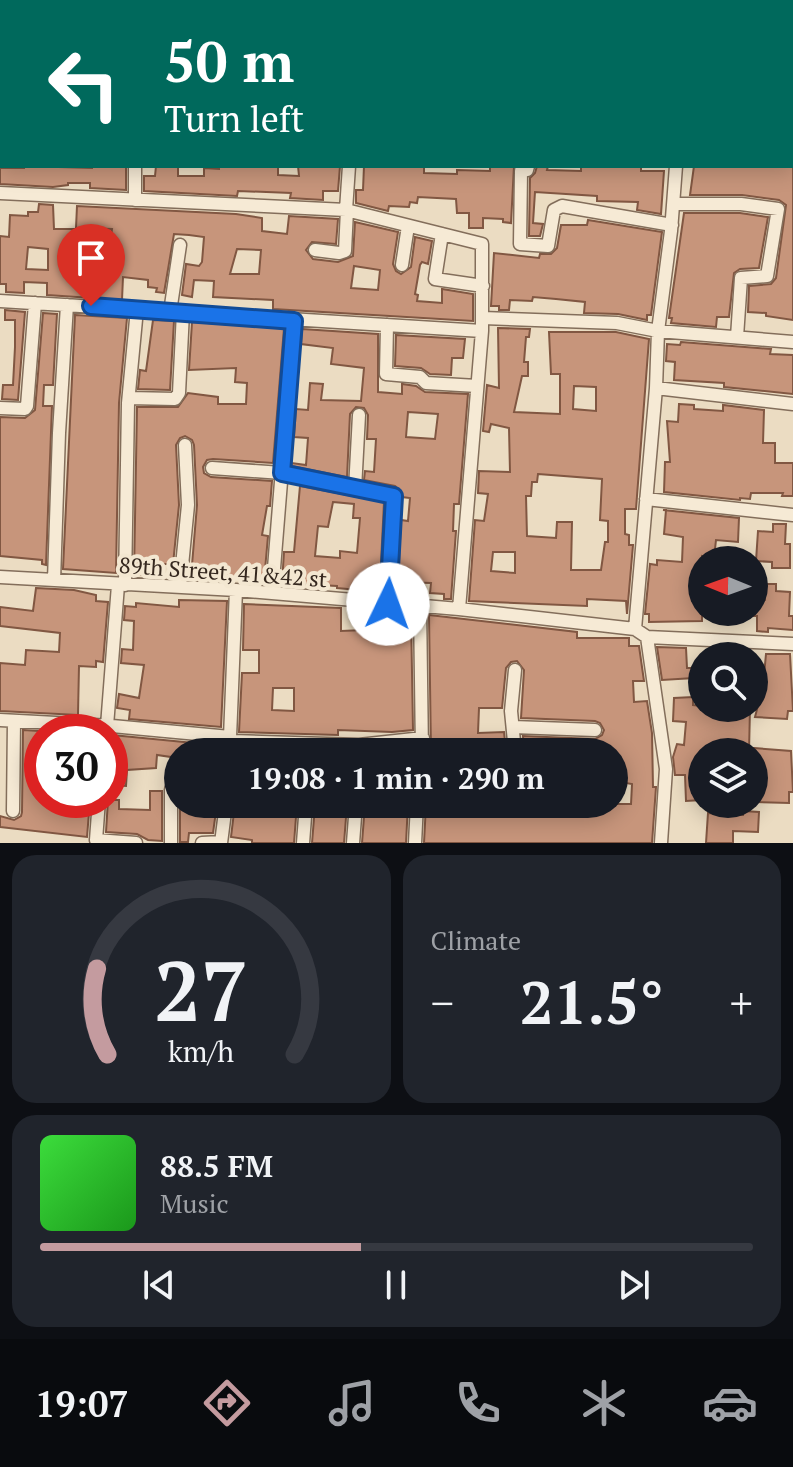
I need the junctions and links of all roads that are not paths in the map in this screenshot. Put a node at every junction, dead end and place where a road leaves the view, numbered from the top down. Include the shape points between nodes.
1 (135, 168) edge
2 (349, 168) edge
3 (528, 168) edge
4 (676, 168) edge
5 (0, 193) edge
6 (135, 200) junction
7 (673, 204) junction
8 (346, 210) junction
9 (672, 225) junction
10 (408, 226) junction
11 (442, 234) junction
12 (180, 245) dead end
13 (315, 250) dead end
14 (402, 265) dead end
15 (483, 286) junction
16 (0, 301) edge
17 (35, 303) junction
18 (67, 305) junction
19 (137, 309) junction
20 (176, 312) junction
21 (0, 316) edge
22 (294, 321) junction
23 (483, 324) junction
24 (387, 325) junction
25 (658, 331) junction
26 (737, 337) junction
27 (793, 342) edge
28 (477, 386) junction
29 (656, 388) junction
30 (129, 398) junction
31 (793, 404) edge
32 (0, 408) edge
33 (359, 415) dead end
34 (185, 445) dead end
35 (212, 468) dead end
36 (282, 473) junction
37 (355, 489) junction
38 (646, 499) junction
39 (793, 515) edge
40 (0, 577) edge
41 (54, 580) junction
42 (121, 585) junction
43 (180, 586) junction
44 (236, 590) junction
45 (272, 593) junction
46 (388, 604) junction
47 (420, 606) junction
48 (459, 609) junction
49 (635, 629) junction
50 (647, 637) junction
51 (793, 644) edge
52 (515, 670) dead end
53 (111, 714) edge
54 (0, 720) edge
55 (14, 721) junction
56 (24, 722) edge
57 (513, 727) junction
58 (128, 729) edge
59 (595, 730) dead end
60 (191, 738) edge
61 (232, 738) edge
62 (423, 738) edge
63 (514, 738) edge
64 (13, 811) dead end
65 (98, 818) edge
66 (171, 818) edge
67 (224, 818) edge
68 (305, 818) edge
69 (355, 818) edge
70 (416, 818) edge
71 (221, 842) edge
72 (136, 843) edge
73 (171, 843) edge
74 (202, 843) edge
75 (303, 843) edge
76 (353, 843) edge
77 (415, 843) edge
78 (661, 843) edge

1 - 6 street
2 - 8 street
3 - 9 street via 521,171 520,244 548,246 554,210 562,206
4 - 7 street
5 - 6 street
6 - 8 street
7 - 9 street
7 - 26 street via 778,209 767,276 741,278
8 - 10 street
8 - 13 street via 345,251
9 - 25 street
10 - 11 street
10 - 14 street
11 - 15 street via 482,244
11 - 15 street via 435,279
12 - 20 street
15 - 23 street
16 - 17 street
16 - 21 street
17 - 18 street
17 - 32 street via 27,406
18 - 19 street
18 - 41 street
19 - 20 street
19 - 30 street
20 - 22 street
20 - 30 street via 179,393 168,400
22 - 24 street
22 - 36 street
23 - 24 street
23 - 25 street via 617,323
23 - 28 street
24 - 28 street via 386,374
25 - 26 street
25 - 29 street
26 - 27 street
28 - 48 street
29 - 31 street
29 - 38 street
30 - 42 street
33 - 37 street
34 - 43 street via 188,505
35 - 36 street
36 - 37 street
36 - 45 street
37 - 46 street via 394,496
38 - 39 street
38 - 49 street
40 - 41 street, 89th Street, 41&42 st
41 - 42 street, 89th Street, 41&42 st
42 - 43 street, 89th Street, 41&42 st
42 - 53 street
43 - 44 street, 89th Street, 41&42 st
44 - 45 street, 89th Street, 41&42 st
44 - 61 street
45 - 46 street, 89th Street, 41&42 st
46 - 47 street, 89th Street, 41&42 st
47 - 48 street, 89th Street, 41&42 st
47 - 62 street
48 - 49 street, 89th Street, 41&42 st
49 - 50 street
50 - 51 street
50 - 78 street via 666,769
52 - 57 street
54 - 55 street
55 - 56 street
55 - 64 street
57 - 59 street
57 - 63 street
58 - 60 street
65 - 72 street via 96,840
66 - 73 street
67 - 71 street
68 - 75 street
69 - 76 street
70 - 77 street
71 - 74 street

